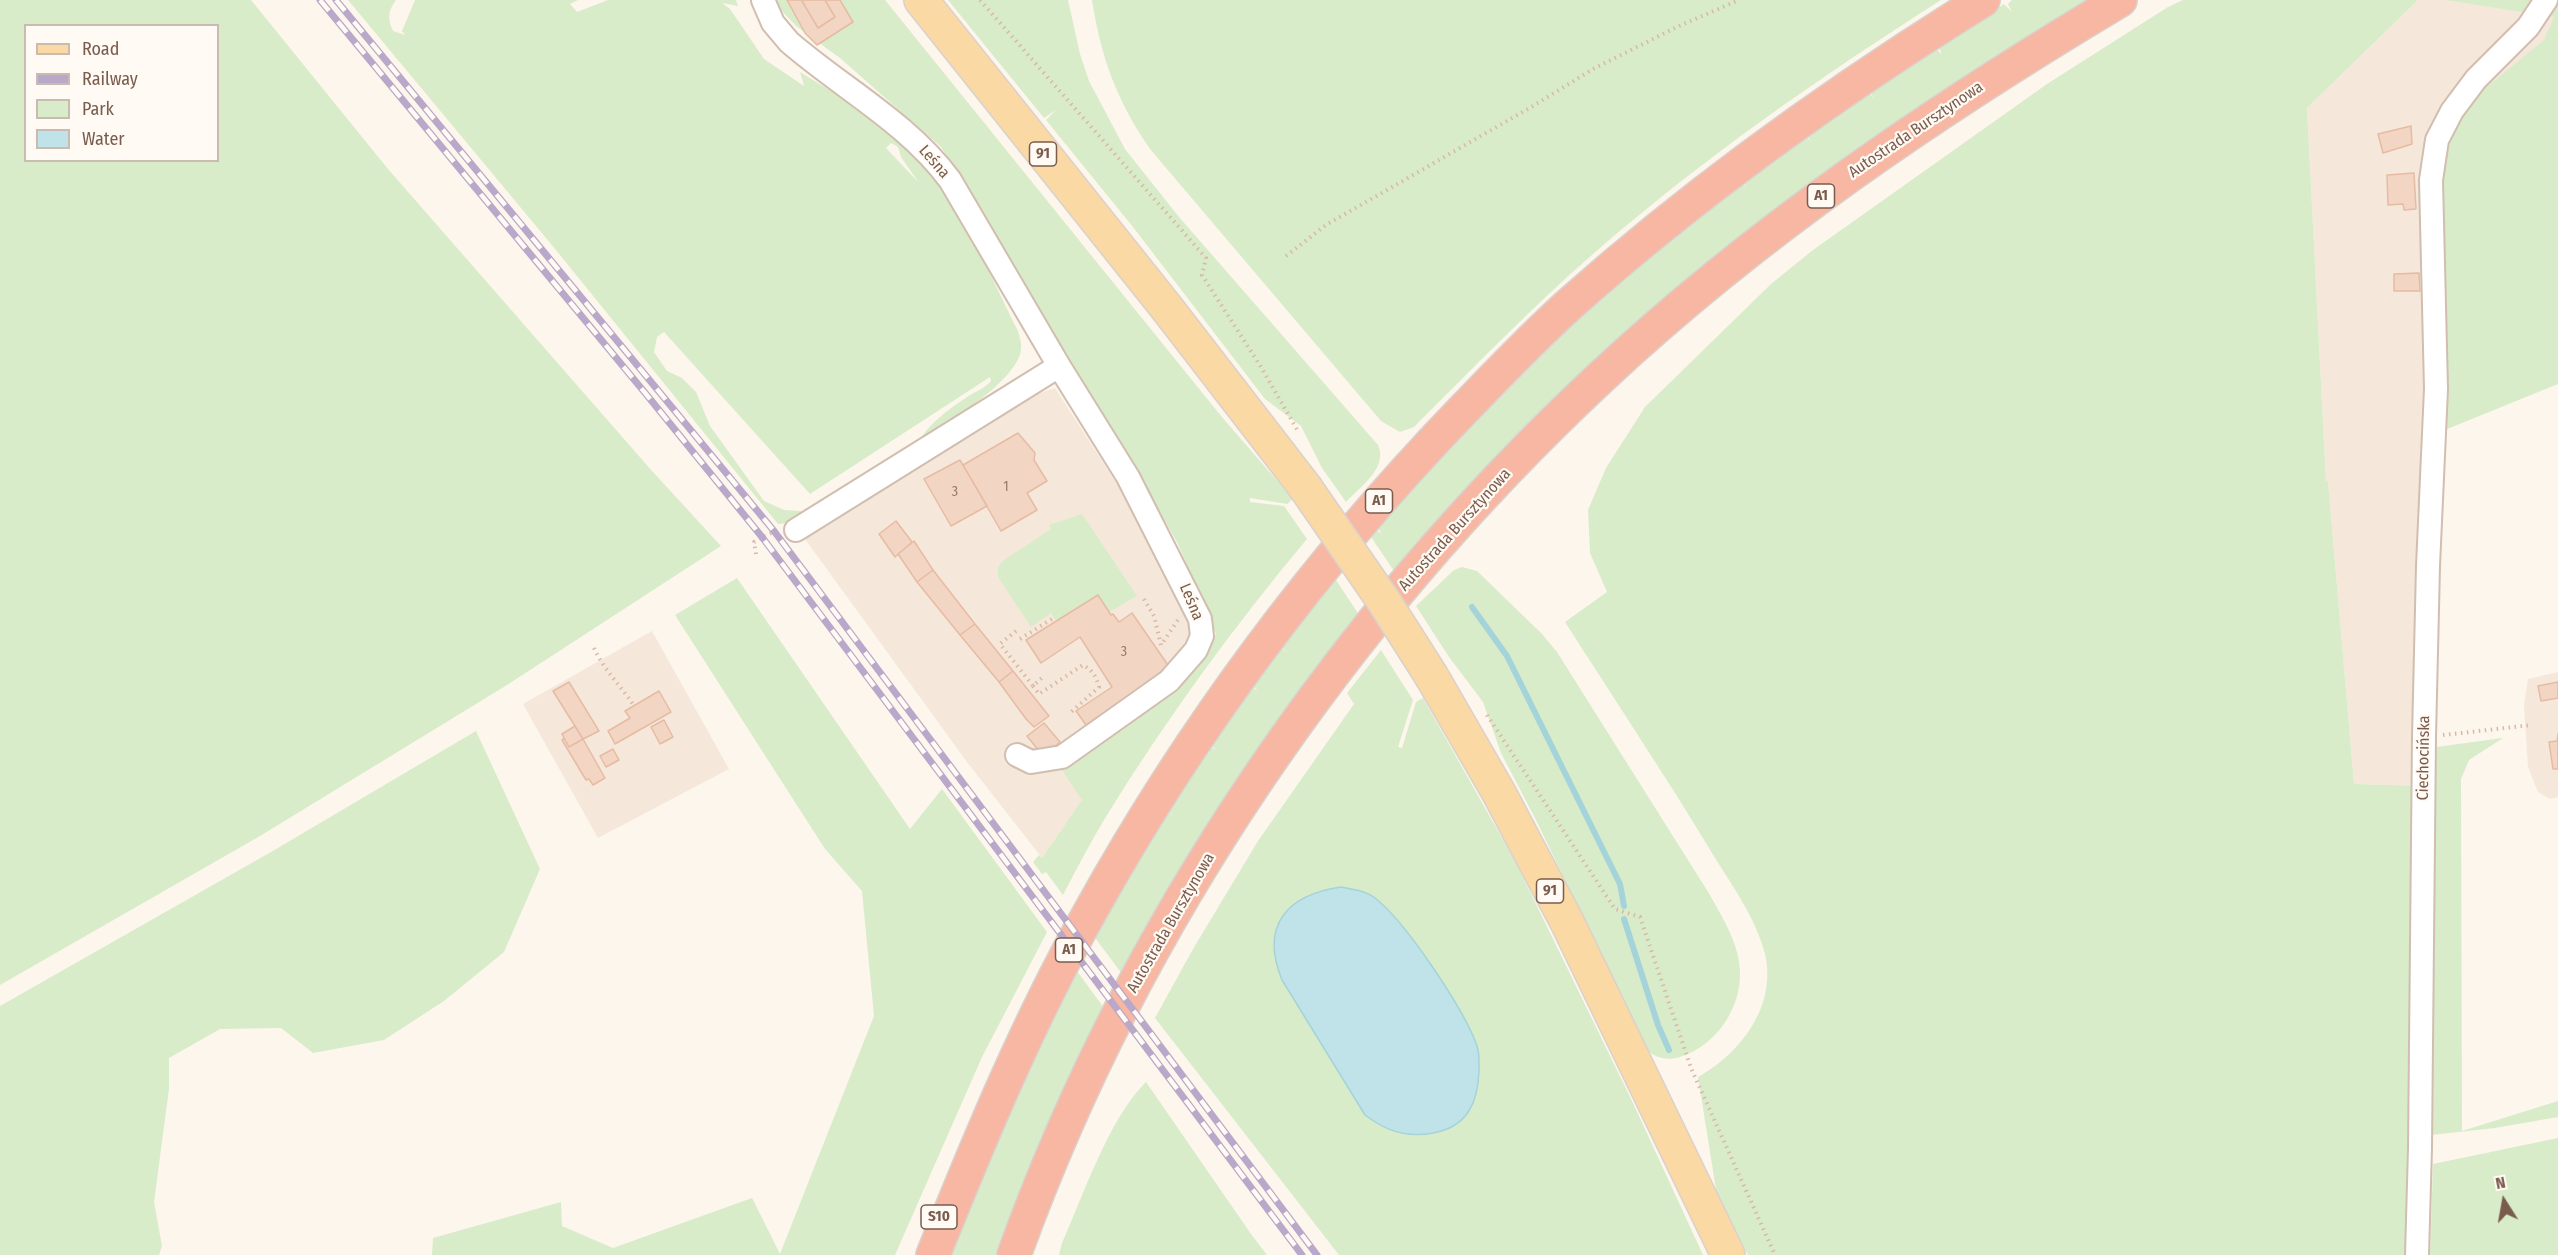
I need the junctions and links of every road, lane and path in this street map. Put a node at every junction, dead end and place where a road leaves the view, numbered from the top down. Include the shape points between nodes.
1 (762, 0) edge
2 (921, 0) edge
3 (980, 0) edge
4 (1739, 0) edge
5 (1983, 0) edge
6 (2120, 0) edge
7 (2546, 0) edge
8 (1286, 256) dead end
9 (1059, 366) junction
10 (1299, 434) dead end
11 (796, 530) joint
12 (756, 554) dead end
13 (1144, 599) dead end
14 (1194, 607) junction
15 (1052, 619) dead end
16 (1016, 631) dead end
17 (1020, 639) dead end
18 (594, 648) dead end
19 (1044, 676) dead end
20 (1033, 686) junction
21 (634, 706) dead end
22 (1482, 707) dead end
23 (1070, 713) dead end
24 (2532, 725) dead end
25 (2424, 737) junction
26 (1017, 755) dead end
27 (964, 1179) junction
28 (915, 1255) edge
29 (933, 1255) edge
30 (1014, 1255) edge
31 (1728, 1255) edge
32 (1774, 1255) edge
33 (2417, 1255) edge

1 - 9 street, Leśna via 773,23 789,42 914,139 941,167
2 - 31 main road, 91, bridge via 1305,487 1384,603 1499,793 1567,922
3 - 10 path via 1206,258 1202,275
4 - 8 path via 1593,69 1326,225
5 - 27 highway, A1 via 1851,84 1663,225 1570,304 1482,390 1379,500 1240,676 1119,860 1051,984
6 - 30 highway, Autostrada Bursztynowa / A1 via 1917,128 1722,272 1600,377 1452,530 1351,652 1263,770 1219,839 1130,994 1040,1185
7 - 25 street, Ciechocińska via 2528,27 2476,79 2451,111 2436,140 2431,180 2436,389
9 - 11 street
9 - 14 street, Leśna via 1128,477
11 - 12 path via 783,526 754,542
13 - 14 path via 1154,616 1161,645 1173,624
14 - 26 street, Leśna via 1202,636 1187,662 1169,681 1062,757 1031,762
15 - 17 path
16 - 20 path via 1000,644
18 - 21 path via 604,668
19 - 20 path
20 - 23 path via 1038,694 1083,665 1090,669 1099,687
22 - 32 path via 1615,909 1640,917 1691,1068
24 - 25 path
25 - 33 street, Ciechocińska
27 - 28 highway, S10
27 - 29 highway, A1

